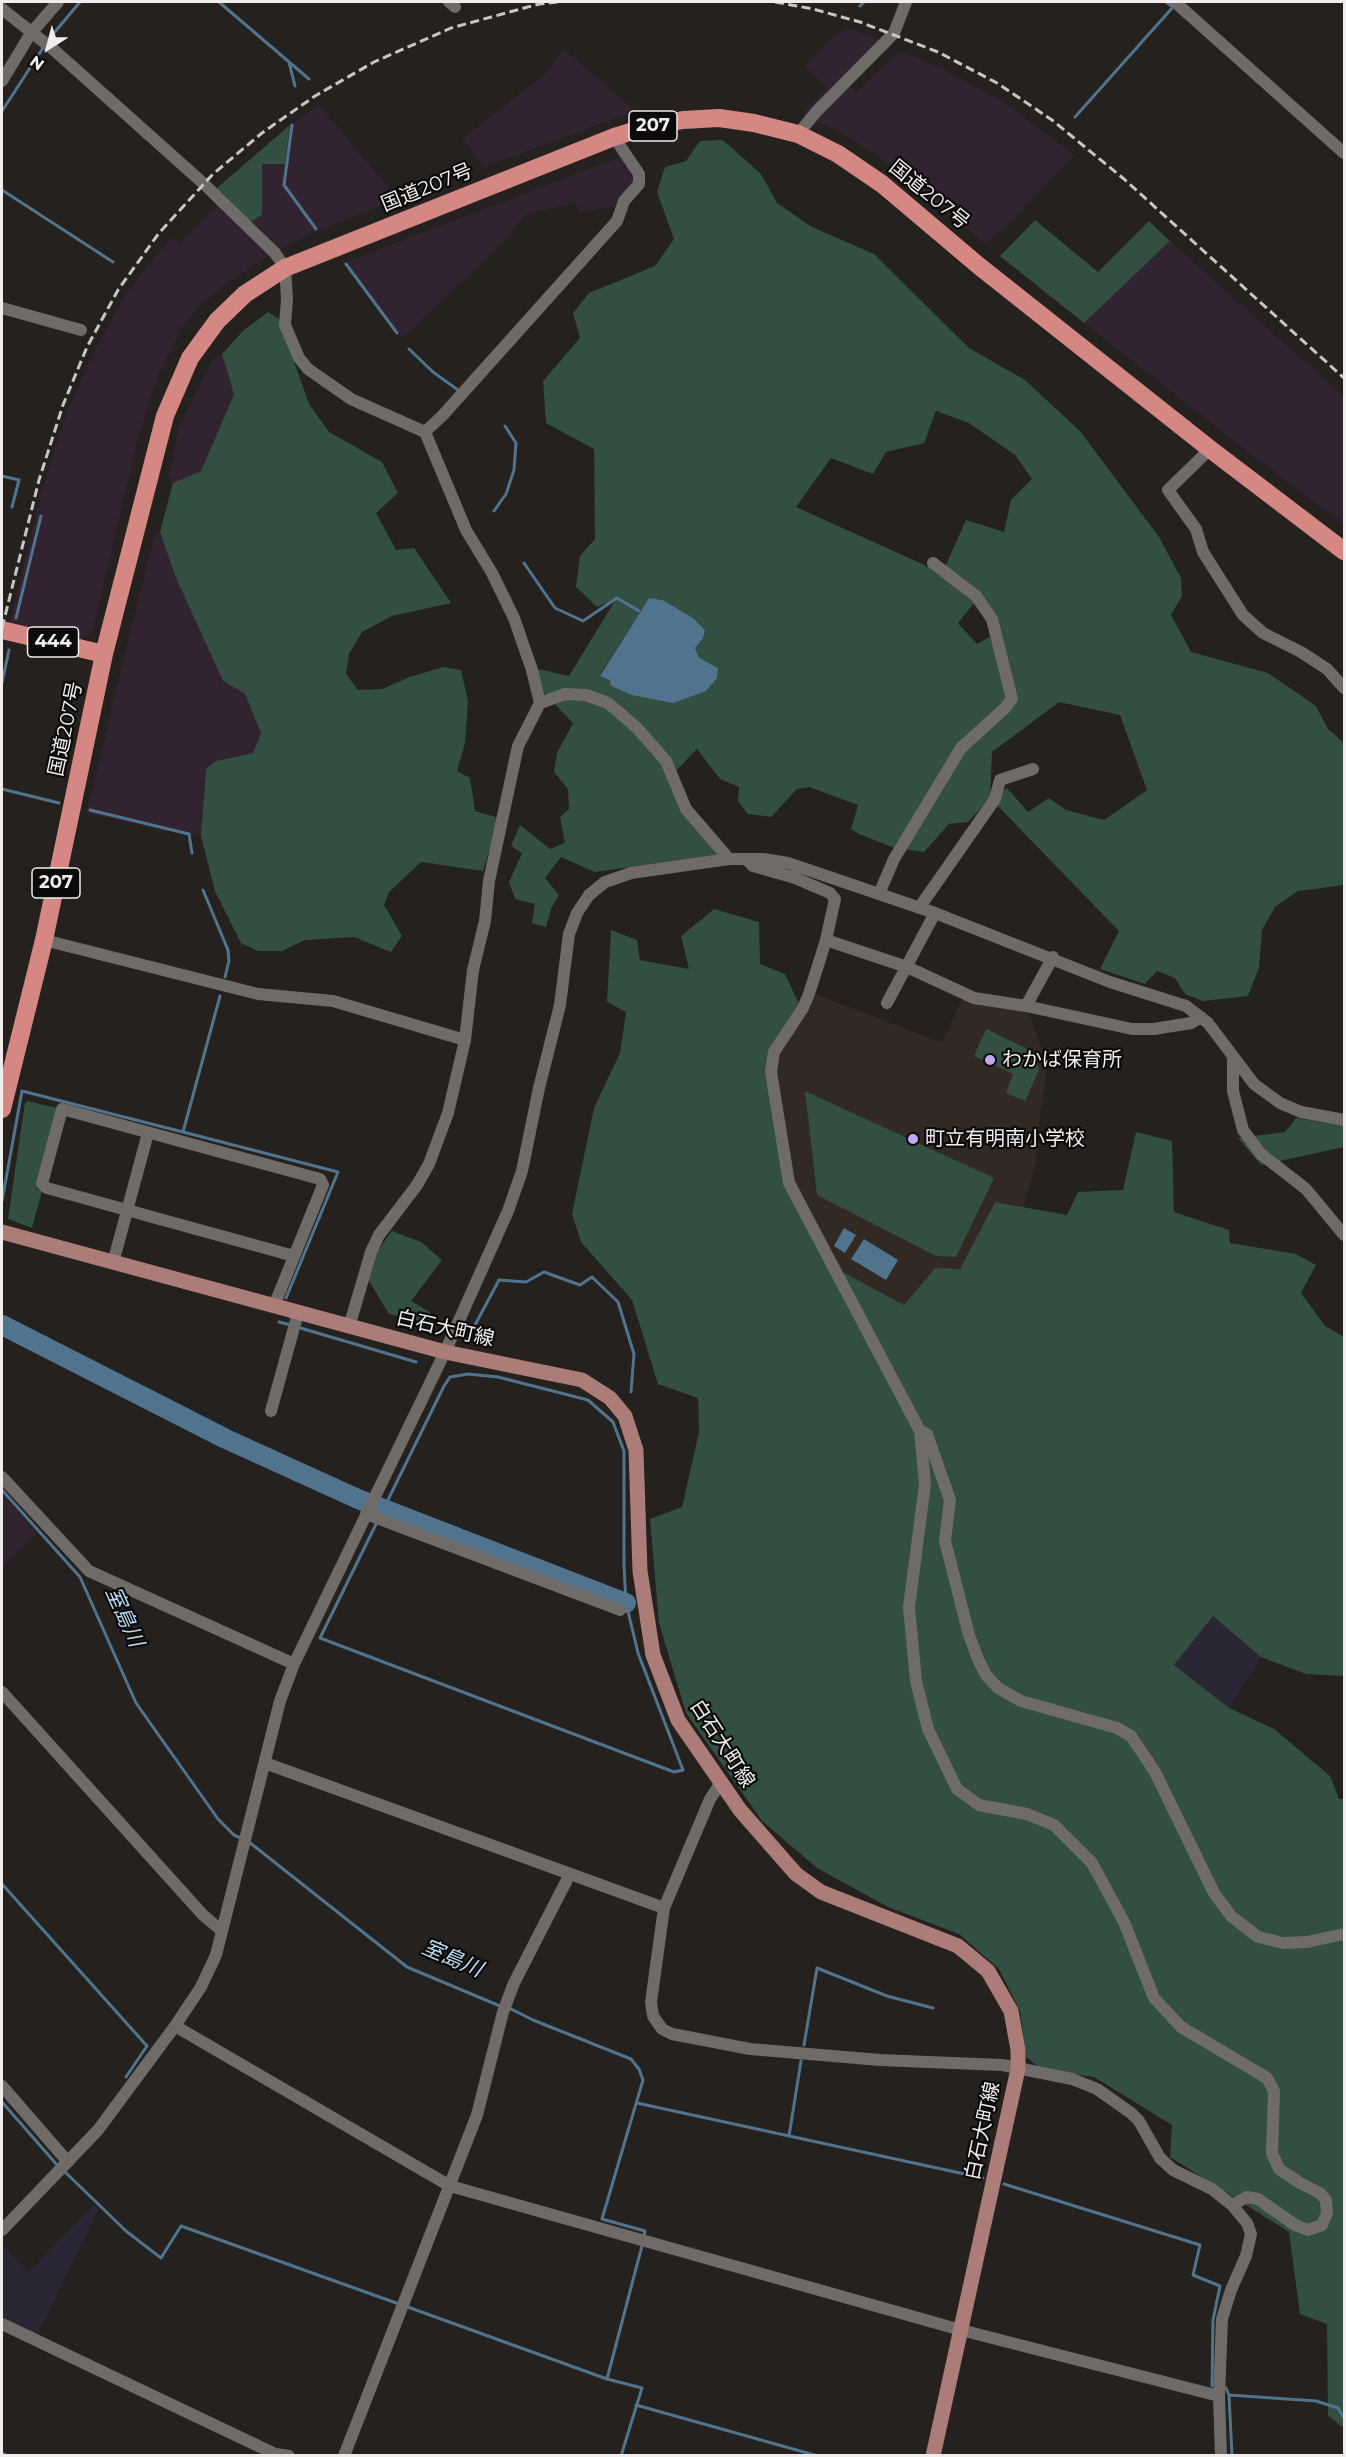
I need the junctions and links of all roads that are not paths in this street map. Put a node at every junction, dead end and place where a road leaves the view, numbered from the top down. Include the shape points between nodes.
1 (58, 2) edge
2 (906, 2) edge
3 (1175, 2) edge
4 (2, 9) edge
5 (41, 40) junction
6 (2, 81) edge
7 (798, 135) junction
8 (614, 137) junction
9 (1344, 153) edge
10 (285, 268) junction
11 (2, 308) edge
12 (81, 330) dead end
13 (424, 432) junction
14 (1209, 448) junction
15 (1344, 551) edge
16 (933, 563) dead end
17 (2, 630) edge
18 (104, 654) junction
19 (1344, 686) edge
20 (540, 703) junction
21 (1033, 769) dead end
22 (745, 858) junction
23 (729, 859) junction
24 (879, 894) junction
25 (919, 908) junction
26 (935, 913) junction
27 (44, 940) junction
28 (826, 940) junction
29 (1053, 957) junction
30 (907, 967) junction
31 (887, 1002) dead end
32 (1026, 1006) junction
33 (1201, 1017) junction
34 (465, 1041) junction
35 (1233, 1059) junction
36 (2, 1109) edge
37 (1344, 1120) edge
38 (148, 1133) junction
39 (128, 1210) junction
40 (2, 1232) edge
41 (1344, 1235) edge
42 (294, 1256) junction
43 (113, 1263) junction
44 (274, 1306) junction
45 (296, 1322) junction
46 (349, 1327) junction
47 (445, 1352) junction
48 (271, 1411) dead end
49 (920, 1431) junction
50 (2, 1477) edge
51 (375, 1517) junction
52 (620, 1610) dead end
53 (294, 1664) junction
54 (2, 1692) edge
55 (265, 1763) junction
56 (720, 1784) junction
57 (570, 1874) junction
58 (664, 1908) junction
59 (222, 1931) junction
60 (1344, 1935) edge
61 (175, 2026) junction
62 (1018, 2069) junction
63 (2, 2086) edge
64 (64, 2166) junction
65 (450, 2186) junction
66 (1232, 2205) junction
67 (2, 2230) edge
68 (2, 2324) edge
69 (961, 2330) junction
70 (1219, 2396) junction
71 (275, 2455) edge
72 (289, 2456) edge
73 (344, 2456) edge
74 (933, 2456) edge
75 (1221, 2456) edge

1 - 5 street
2 - 7 street via 889,38
3 - 9 street
4 - 5 street
5 - 6 street
5 - 10 street via 204,183 275,253
7 - 8 highway, 国道207号 / 207 via 719,118 683,120
7 - 14 highway, 国道207号 / 207 via 838,154 882,184
8 - 10 highway, 国道207号 / 207
8 - 13 street via 639,174 639,184 624,201 617,221
10 - 13 street via 285,326 298,358 351,399
10 - 18 highway, 国道207号 / 207 via 245,294 217,321 190,358 165,416
11 - 12 street
13 - 20 street via 466,530 514,618
14 - 15 highway, 国道207号 / 207
14 - 19 street via 1168,490 1196,529 1203,552 1243,615 1263,633 1327,669
16 - 24 street via 976,596 992,619 1012,699 961,748 894,860
17 - 18 highway, 444
18 - 27 highway, 国道207号 / 207
20 - 23 street via 565,694 586,695 608,703 666,761 686,809
20 - 34 street via 518,746 473,970
21 - 25 street via 1000,780 995,799
22 - 23 street
22 - 24 street via 788,863
22 - 28 street via 753,866 830,893 835,907
23 - 47 street via 631,873 605,882 589,895 577,913 569,934 560,1005 522,1172
24 - 25 street
25 - 26 street
26 - 29 street
26 - 30 street
27 - 34 street via 258,993 333,1001
27 - 36 highway, 国道207号 / 207
28 - 30 street
28 - 49 street via 803,1008 774,1052 771,1072 789,1183
29 - 32 street
29 - 33 street via 1110,982 1186,1006
30 - 31 street
30 - 32 street via 974,998
32 - 33 street via 1132,1029 1191,1023
33 - 35 street
34 - 46 street via 448,1113 429,1164 379,1235
35 - 37 street via 1254,1084 1280,1103 1301,1112
35 - 41 street via 1233,1091 1243,1130 1261,1154 1306,1189
38 - 39 street
38 - 39 street via 62,1109 42,1184
38 - 42 street via 320,1179 323,1185
39 - 42 street
39 - 43 street
40 - 43 main road, 白石大町線
42 - 44 street
43 - 44 main road, 白石大町線
44 - 45 main road, 白石大町線
45 - 46 main road, 白石大町線
45 - 48 street
46 - 47 main road, 白石大町線
47 - 51 street via 374,1497
47 - 56 main road, 白石大町線 via 582,1380 610,1398 625,1416 636,1450 640,1571 653,1655 678,1720
49 - 60 street via 927,1434 950,1500 945,1542 969,1635 992,1682 1021,1701 1117,1728 1131,1736 1155,1772 1214,1893 1231,1916 1258,1937 1283,1943
49 - 66 street via 926,1484 909,1607 916,1681 928,1730 957,1789 979,1805 1027,1814 1054,1825 1092,1863 1124,1922 1154,1998 1181,2027 1267,2078 1274,2091 1272,2153 1279,2169 1320,2193 1326,2200 1327,2213 1322,2225 1308,2230 1258,2199 1247,2198
50 - 53 street via 89,1571
51 - 52 street
51 - 53 street
53 - 55 street via 280,1701
54 - 59 street via 203,1915
55 - 57 street
55 - 59 street
56 - 58 street
56 - 62 main road, 白石大町線 via 796,1874 821,1892 958,1946 988,1971 1011,2011
57 - 58 street
57 - 65 street via 514,1983 477,2115
58 - 62 street via 651,2002 653,2016 662,2029 672,2034 750,2049
59 - 61 street via 201,1987
61 - 64 street via 98,2130
61 - 65 street
62 - 66 street via 1072,2079 1097,2089 1140,2121 1160,2158 1173,2170 1212,2188
62 - 69 main road, 白石大町線
63 - 64 street
64 - 67 street
65 - 69 street
65 - 73 street
66 - 70 street via 1251,2234 1222,2319
68 - 71 street
69 - 70 street
69 - 74 main road, 白石大町線
70 - 75 street
71 - 72 street

